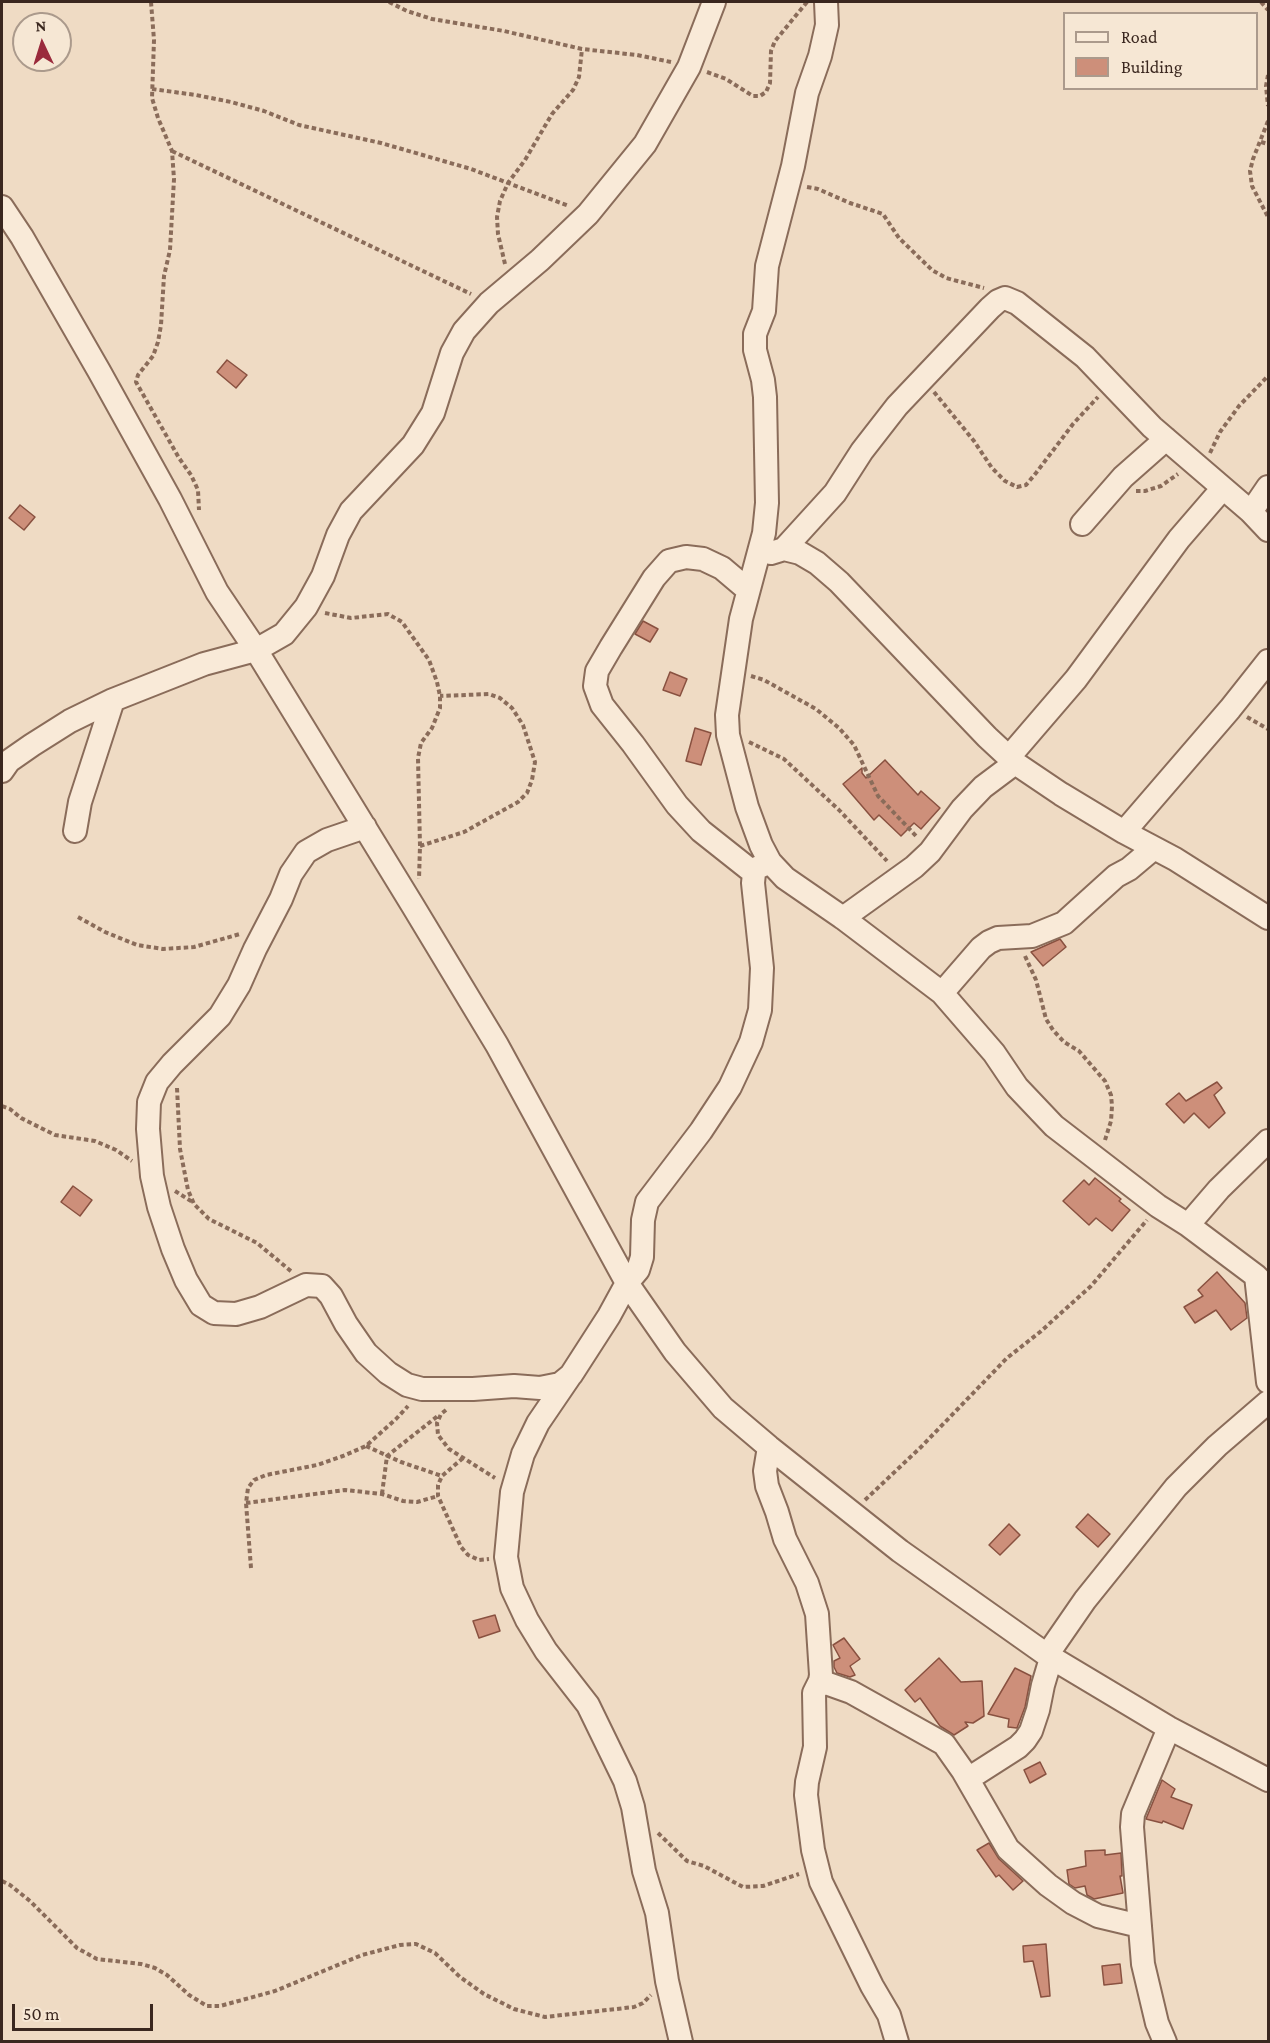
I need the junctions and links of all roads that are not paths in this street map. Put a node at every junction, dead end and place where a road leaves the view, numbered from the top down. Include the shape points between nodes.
1 (714, 2) edge
2 (826, 2) edge
3 (2, 207) edge
4 (1166, 439) junction
5 (1269, 487) edge
6 (1223, 488) junction
7 (1251, 512) junction
8 (1082, 524) dead end
9 (1269, 530) edge
10 (784, 549) junction
11 (756, 562) junction
12 (748, 590) junction
13 (255, 650) junction
14 (1269, 661) edge
15 (112, 700) junction
16 (1012, 760) junction
17 (2, 771) edge
18 (365, 827) junction
19 (75, 831) dead end
20 (1124, 832) junction
21 (1154, 848) junction
22 (762, 868) junction
23 (843, 918) junction
24 (1269, 918) edge
25 (942, 993) junction
26 (1269, 1141) edge
27 (1188, 1225) junction
28 (1262, 1282) edge
29 (627, 1283) junction
30 (571, 1375) junction
31 (1269, 1382) edge
32 (1269, 1402) edge
33 (769, 1447) junction
34 (1049, 1657) junction
35 (820, 1681) junction
36 (1169, 1728) junction
37 (968, 1779) junction
38 (1269, 1780) edge
39 (1140, 1926) junction
40 (681, 2042) edge
41 (897, 2042) edge
42 (1165, 2042) edge

1 - 13 street via 689,67 645,144 588,214 489,303 464,332 452,353 433,413 418,437 351,511 306,607 284,634
2 - 11 street via 825,35 807,93 767,266 764,311 755,334 765,397 768,454 764,533
3 - 13 street via 99,371 217,592
4 - 6 street
4 - 8 street
4 - 10 street via 1085,357 1017,303 1005,298 923,377 878,430 836,493
5 - 7 street
6 - 7 street
6 - 16 street via 1179,539
7 - 9 street
10 - 11 street
10 - 16 street via 817,563 839,582
11 - 12 street
12 - 22 street via 727,715 728,735 761,845
12 - 22 street via 722,568 703,559 669,561 621,630 597,671 595,686 602,705 677,805 701,831
13 - 15 street via 204,664
13 - 18 street
14 - 20 street
15 - 17 street via 32,745
15 - 19 street via 80,802
16 - 20 street
16 - 23 street via 962,809 930,852
18 - 29 street via 497,1045
18 - 30 street via 306,852 291,874 239,985 220,1016 157,1082 149,1102 152,1176 173,1249 201,1305 214,1313 236,1314 306,1285 322,1286 366,1353 388,1373 422,1389 540,1388 560,1384
20 - 21 street
21 - 24 street
21 - 25 street via 1064,923 1032,936 989,942
22 - 23 street via 785,878
22 - 29 street via 753,883 762,968 760,1010 751,1042 730,1088 647,1202 642,1257 638,1270
23 - 25 street
25 - 27 street via 994,1053 1017,1087 1054,1126
26 - 27 street
27 - 28 street
28 - 31 street
29 - 30 street
29 - 33 street via 675,1352 723,1408
30 - 40 street via 523,1454 512,1492 506,1557 513,1588 527,1620 588,1705 625,1780 657,1913
32 - 34 street via 1176,1487 1085,1600
33 - 34 street via 900,1551
33 - 35 street via 767,1486 817,1614
34 - 36 street
34 - 37 street via 1031,1731 1018,1747
35 - 37 street via 851,1692 944,1744
35 - 41 street via 814,1693 815,1746 806,1795 817,1867 889,2015
36 - 38 street
36 - 39 street via 1133,1814
37 - 39 street via 1008,1849 1048,1885 1098,1916
39 - 42 street via 1143,1964 1156,2023

